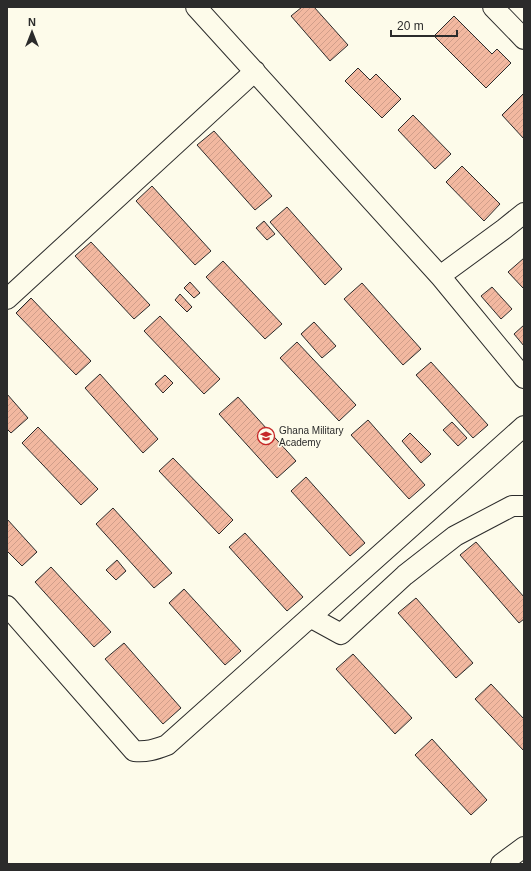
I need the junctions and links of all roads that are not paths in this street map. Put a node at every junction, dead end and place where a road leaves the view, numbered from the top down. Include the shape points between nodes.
1 (196, 7) edge
2 (493, 7) edge
3 (524, 39) edge
4 (255, 71) junction
5 (524, 213) edge
6 (440, 276) junction
7 (7, 299) edge
8 (524, 378) edge
9 (524, 426) edge
10 (524, 506) edge
11 (7, 606) edge
12 (310, 617) junction
13 (524, 847) edge
14 (501, 864) edge

1 - 4 street
2 - 3 street
4 - 6 street
4 - 7 street
5 - 6 street
6 - 8 street
9 - 12 street
10 - 12 street via 512,506 455,536 405,575 341,634
11 - 12 street via 134,751 147,752 167,745
13 - 14 street

